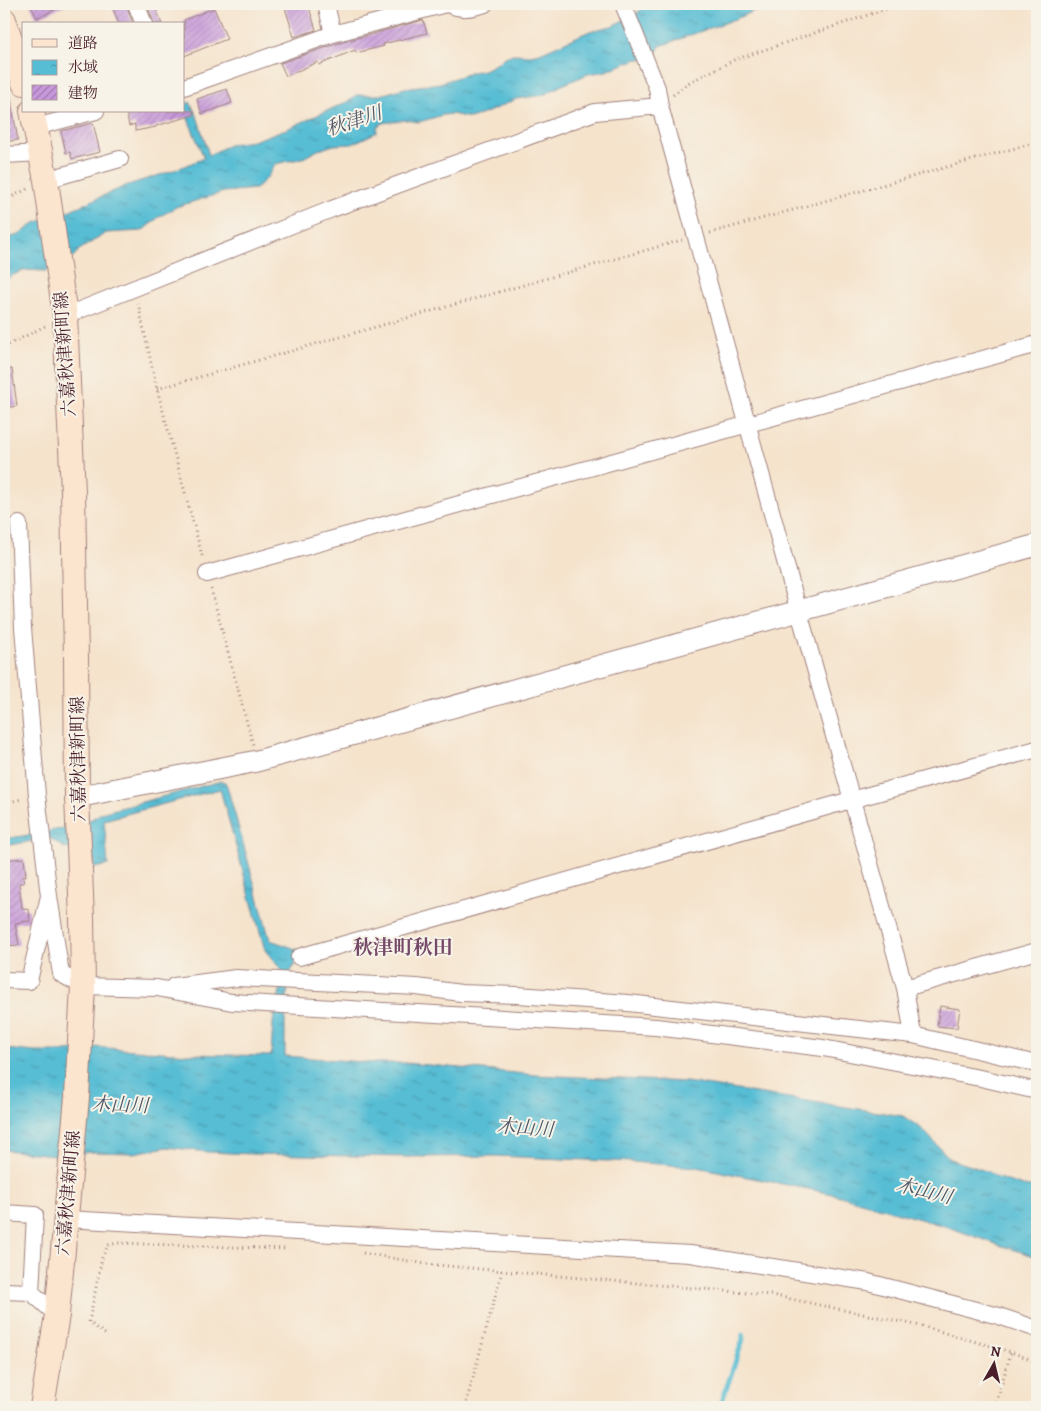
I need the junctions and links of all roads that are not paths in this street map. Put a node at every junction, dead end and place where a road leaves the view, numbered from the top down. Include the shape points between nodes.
1 (136, 4) edge
2 (326, 4) edge
3 (446, 4) edge
4 (484, 4) edge
5 (623, 4) edge
6 (4, 20) edge
7 (143, 22) edge
8 (333, 34) junction
9 (22, 77) edge
10 (185, 86) edge
11 (660, 106) junction
12 (88, 112) edge
13 (34, 119) edge
14 (41, 153) junction
15 (4, 155) edge
16 (120, 159) dead end
17 (46, 180) junction
18 (65, 316) junction
19 (1037, 344) edge
20 (747, 424) junction
21 (19, 524) dead end
22 (1037, 545) edge
23 (207, 574) road end
24 (799, 612) junction
25 (1037, 749) edge
26 (77, 798) junction
27 (851, 800) junction
28 (49, 896) junction
29 (1037, 951) edge
30 (300, 957) dead end
31 (4, 980) edge
32 (83, 986) junction
33 (157, 988) junction
34 (904, 988) junction
35 (913, 1035) junction
36 (1037, 1064) edge
37 (1037, 1091) edge
38 (4, 1213) edge
39 (66, 1219) junction
40 (4, 1291) edge
41 (31, 1292) junction
42 (57, 1316) junction
43 (1037, 1329) edge
44 (42, 1407) edge

1 - 7 street
2 - 8 street
3 - 4 street via 470,9
3 - 8 street
5 - 11 street
6 - 9 main road
8 - 10 street
11 - 18 street via 595,112 332,209
11 - 20 street
12 - 13 street
13 - 14 main road, 六嘉秋津新町線
14 - 15 street
14 - 17 main road, 六嘉秋津新町線
16 - 17 street
17 - 18 main road, 六嘉秋津新町線
18 - 26 main road, 六嘉秋津新町線 via 73,521
19 - 20 street
20 - 23 street
20 - 24 street
21 - 28 street via 23,628
22 - 24 street
24 - 26 street via 257,761
24 - 27 street
25 - 27 street
26 - 32 main road, 六嘉秋津新町線
27 - 30 street
27 - 34 street
28 - 31 street via 29,981
28 - 32 street via 61,974
29 - 34 street
32 - 33 street
32 - 39 main road, 六嘉秋津新町線
33 - 35 street via 236,978 417,987 461,993 628,1003
33 - 37 street via 232,1002 656,1027 823,1048
34 - 35 street
35 - 36 street
38 - 41 street via 35,1215
39 - 42 main road, 六嘉秋津新町線
39 - 43 street via 690,1254 868,1282
40 - 41 street
41 - 42 street
42 - 44 main road, 六嘉秋津新町線

